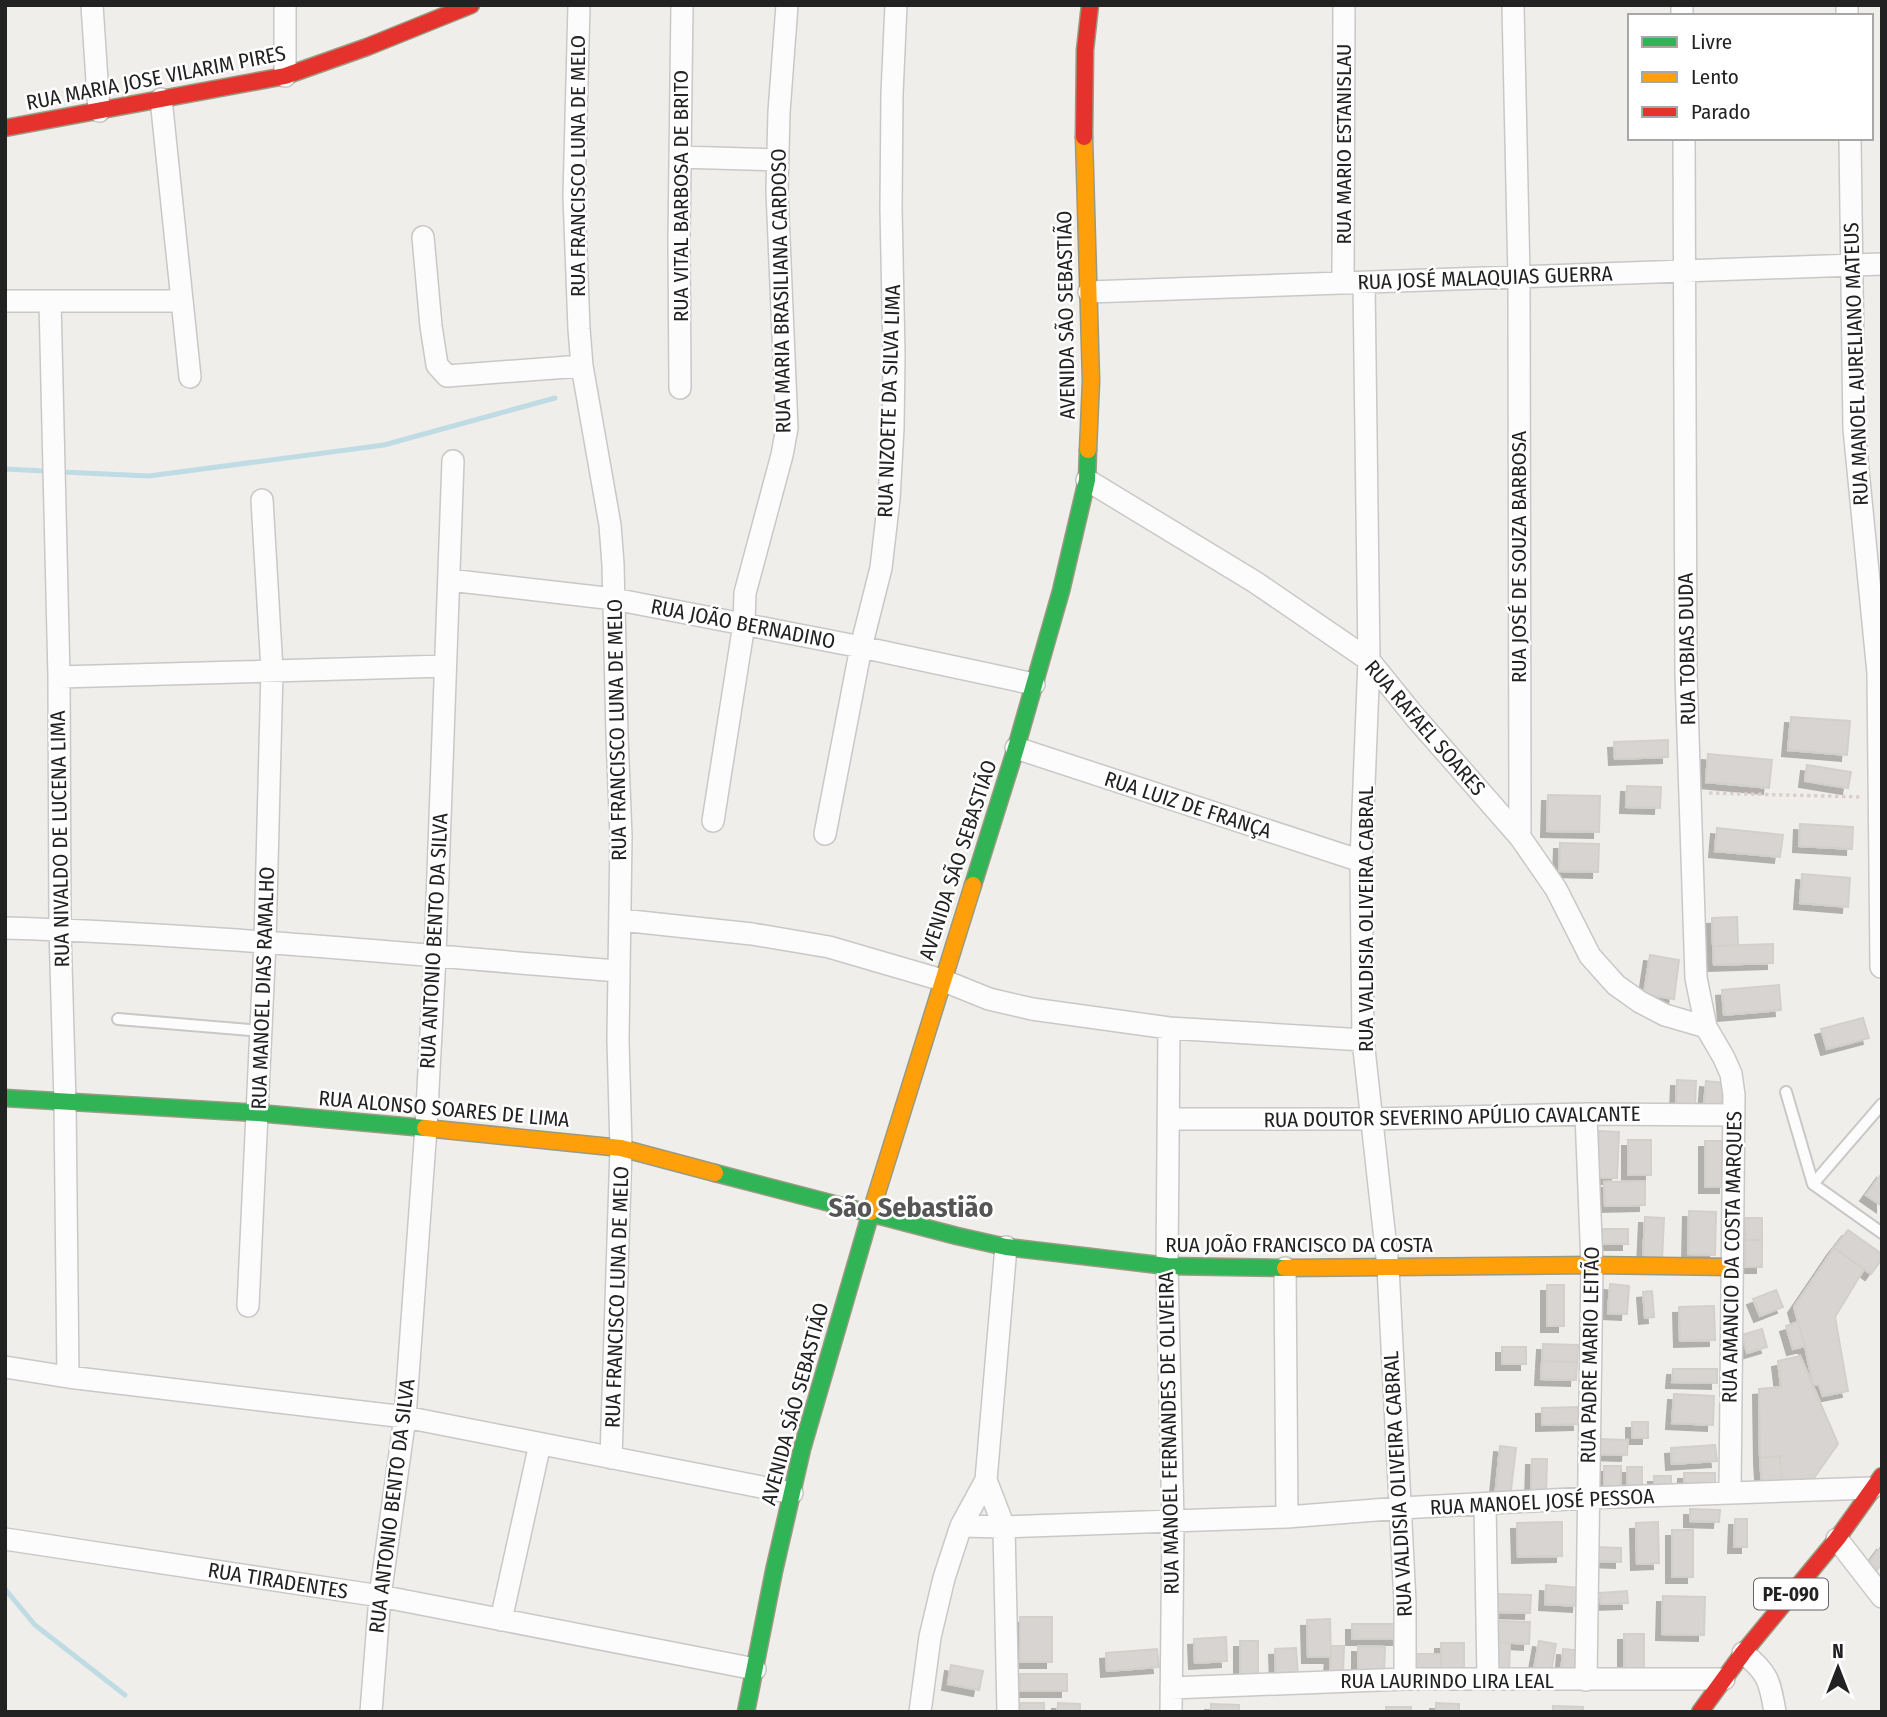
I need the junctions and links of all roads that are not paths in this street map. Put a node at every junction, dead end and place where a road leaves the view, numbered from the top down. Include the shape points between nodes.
1 (92, 5) edge
2 (285, 5) edge
3 (579, 5) edge
4 (682, 5) edge
5 (787, 5) edge
6 (897, 5) edge
7 (1090, 5) edge
8 (1344, 5) edge
9 (1513, 5) edge
10 (466, 7) edge
11 (285, 76) junction
12 (161, 99) junction
13 (99, 111) junction
14 (5, 128) edge
15 (1684, 140) edge
16 (1850, 140) edge
17 (680, 157) junction
18 (778, 160) junction
19 (423, 237) dead end
20 (1882, 264) edge
21 (1852, 265) junction
22 (1685, 271) junction
23 (1518, 277) junction
24 (1354, 283) junction
25 (1089, 292) junction
26 (5, 301) edge
27 (50, 301) junction
28 (182, 301) junction
29 (582, 366) junction
30 (190, 377) dead end
31 (680, 388) dead end
32 (453, 461) dead end
33 (1087, 480) junction
34 (262, 500) dead end
35 (449, 580) junction
36 (614, 599) junction
37 (744, 624) junction
38 (861, 647) junction
39 (1369, 660) junction
40 (445, 666) junction
41 (272, 670) junction
42 (59, 677) junction
43 (1034, 684) junction
44 (1016, 748) junction
45 (1881, 756) edge
46 (713, 821) dead end
47 (825, 834) dead end
48 (1520, 836) junction
49 (1361, 861) junction
50 (621, 920) junction
51 (5, 928) edge
52 (60, 930) junction
53 (265, 942) junction
54 (435, 956) junction
55 (1881, 967) edge
56 (619, 971) junction
57 (943, 980) junction
58 (118, 1018) dead end
59 (1706, 1027) junction
60 (1170, 1028) junction
61 (261, 1031) junction
62 (1363, 1040) junction
63 (1786, 1092) dead end
64 (5, 1098) edge
65 (65, 1102) junction
66 (1882, 1104) edge
67 (258, 1113) junction
68 (1586, 1114) junction
69 (1734, 1115) junction
70 (1169, 1119) junction
71 (1373, 1119) junction
72 (426, 1128) junction
73 (621, 1148) junction
74 (1813, 1184) junction
75 (871, 1213) junction
76 (1882, 1233) edge
77 (1006, 1247) junction
78 (1592, 1265) junction
79 (1167, 1266) junction
80 (1388, 1267) junction
81 (1731, 1267) junction
82 (1285, 1268) junction
83 (248, 1306) dead end
84 (5, 1367) edge
85 (68, 1377) junction
86 (405, 1418) junction
87 (540, 1444) junction
88 (611, 1458) junction
89 (986, 1480) junction
90 (1877, 1482) edge
91 (792, 1493) junction
92 (1730, 1493) junction
93 (1588, 1498) junction
94 (1485, 1504) junction
95 (1401, 1508) junction
96 (1286, 1517) junction
97 (1173, 1522) junction
98 (961, 1527) junction
99 (1004, 1527) junction
100 (5, 1539) edge
101 (1837, 1539) junction
102 (380, 1596) junction
103 (1882, 1597) edge
104 (500, 1620) junction
105 (1743, 1653) junction
106 (755, 1669) junction
107 (1405, 1679) junction
108 (1488, 1679) junction
109 (1724, 1679) junction
110 (1586, 1680) junction
111 (1171, 1688) junction
112 (371, 1712) edge
113 (746, 1712) edge
114 (920, 1712) edge
115 (1008, 1712) edge
116 (1171, 1712) edge
117 (1700, 1712) edge
118 (1775, 1712) edge

1 - 13 street
2 - 11 street
3 - 29 street, RUA FRANCISCO LUNA DE MELO via 574,196
4 - 17 street, RUA VITAL BARBOSA DE BRITO
5 - 18 street, RUA MARIA BRASILIANA CARDOSO
6 - 38 street, RUA NIZOETE DA SILVA LIMA via 890,476 881,568
7 - 25 street, AVENIDA SÃO SEBASTIÃO via 1084,167
8 - 24 street, RUA MARIO ESTANISLAU
9 - 23 street, RUA JOSÉ DE SOUZA BARBOSA
10 - 11 street, RUA MARIA JOSE VILARIM PIRES
11 - 12 street, RUA MARIA JOSE VILARIM PIRES
12 - 13 street, RUA MARIA JOSE VILARIM PIRES
12 - 28 street
13 - 14 street, RUA MARIA JOSE VILARIM PIRES
15 - 22 street, RUA TOBIAS DUDA
16 - 21 street, RUA MANOEL AURELIANO MATEUS
17 - 18 street
17 - 31 street, RUA VITAL BARBOSA DE BRITO
18 - 37 street, RUA MARIA BRASILIANA CARDOSO via 787,428 744,593
19 - 29 street via 437,365 447,376
20 - 21 street, RUA JOSÉ MALAQUIAS GUERRA
21 - 22 street, RUA JOSÉ MALAQUIAS GUERRA
21 - 45 street, RUA MANOEL AURELIANO MATEUS via 1854,429 1878,673
22 - 23 street, RUA JOSÉ MALAQUIAS GUERRA
22 - 59 street, RUA TOBIAS DUDA via 1686,660 1696,978
23 - 24 street, RUA JOSÉ MALAQUIAS GUERRA
23 - 48 street, RUA JOSÉ DE SOUZA BARBOSA
24 - 25 street, RUA JOSÉ MALAQUIAS GUERRA
24 - 39 street, RUA VALDISIA OLIVEIRA CABRAL
25 - 33 street, AVENIDA SÃO SEBASTIÃO
26 - 27 street
27 - 28 street
27 - 42 street, RUA NIVALDO DE LUCENA LIMA
28 - 30 street
29 - 36 street, RUA FRANCISCO LUNA DE MELO via 610,525
32 - 35 street, RUA ANTONIO BENTO DA SILVA
33 - 39 street, RUA RAFAEL SOARES via 1255,582
33 - 43 street, AVENIDA SÃO SEBASTIÃO
34 - 41 street, RUA MANOEL DIAS RAMALHO
35 - 36 street, RUA JOÃO BERNADINO
35 - 40 street, RUA ANTONIO BENTO DA SILVA
36 - 37 street, RUA JOÃO BERNADINO
36 - 50 street, RUA FRANCISCO LUNA DE MELO
37 - 38 street, RUA JOÃO BERNADINO
37 - 46 street, RUA MARIA BRASILIANA CARDOSO
38 - 43 street, RUA JOÃO BERNADINO
38 - 47 street, RUA NIZOETE DA SILVA LIMA
39 - 48 street, RUA RAFAEL SOARES
39 - 49 street, RUA VALDISIA OLIVEIRA CABRAL
40 - 41 street
40 - 54 street, RUA ANTONIO BENTO DA SILVA
41 - 42 street
41 - 53 street, RUA MANOEL DIAS RAMALHO
42 - 52 street, RUA NIVALDO DE LUCENA LIMA
43 - 44 street, AVENIDA SÃO SEBASTIÃO
44 - 49 street, RUA LUIZ DE FRANÇA
44 - 57 street, AVENIDA SÃO SEBASTIÃO
45 - 55 street, RUA MANOEL AURELIANO MATEUS
48 - 59 street, RUA RAFAEL SOARES via 1556,889 1590,956 1616,985 1665,1015
49 - 62 street, RUA VALDISIA OLIVEIRA CABRAL
50 - 56 street, RUA FRANCISCO LUNA DE MELO
50 - 57 street via 752,933 829,947
51 - 52 street
52 - 53 street
52 - 65 street, RUA NIVALDO DE LUCENA LIMA
53 - 54 street
53 - 61 street, RUA MANOEL DIAS RAMALHO
54 - 56 street
54 - 72 street, RUA ANTONIO BENTO DA SILVA
56 - 73 street, RUA FRANCISCO LUNA DE MELO
57 - 60 street via 1021,1006
57 - 75 street, AVENIDA SÃO SEBASTIÃO
58 - 61 lane
59 - 69 street, RUA AMANCIO DA COSTA MARQUES via 1731,1074
60 - 62 street
60 - 70 street, RUA MANOEL FERNANDES DE OLIVEIRA
61 - 67 street, RUA MANOEL DIAS RAMALHO
62 - 71 street, RUA VALDISIA OLIVEIRA CABRAL
63 - 74 lane
64 - 65 street, RUA ALONSO SOARES DE LIMA
65 - 67 street, RUA ALONSO SOARES DE LIMA
65 - 85 street, RUA NIVALDO DE LUCENA LIMA
66 - 74 lane
67 - 72 street, RUA ALONSO SOARES DE LIMA
67 - 83 street, RUA MANOEL DIAS RAMALHO
68 - 69 street, RUA DOUTOR SEVERINO APÚLIO CAVALCANTE
68 - 71 street, RUA DOUTOR SEVERINO APÚLIO CAVALCANTE
68 - 78 street, RUA PADRE MARIO LEITÃO
69 - 81 street, RUA AMANCIO DA COSTA MARQUES
70 - 71 street, RUA DOUTOR SEVERINO APÚLIO CAVALCANTE
70 - 79 street, RUA MANOEL FERNANDES DE OLIVEIRA
71 - 80 street, RUA VALDISIA OLIVEIRA CABRAL
72 - 73 street, RUA ALONSO SOARES DE LIMA
72 - 86 street, RUA ANTONIO BENTO DA SILVA
73 - 75 street, RUA ALONSO SOARES DE LIMA
73 - 88 street, RUA FRANCISCO LUNA DE MELO
74 - 76 lane
75 - 77 street, RUA JOÃO FRANCISCO DA COSTA
75 - 91 street, AVENIDA SÃO SEBASTIÃO
77 - 79 street, RUA JOÃO FRANCISCO DA COSTA
77 - 89 street
78 - 80 street, RUA JOÃO FRANCISCO DA COSTA
78 - 81 street, RUA JOÃO FRANCISCO DA COSTA
78 - 93 street, RUA PADRE MARIO LEITÃO
79 - 82 street, RUA JOÃO FRANCISCO DA COSTA
79 - 97 street, RUA MANOEL FERNANDES DE OLIVEIRA
80 - 82 street, RUA JOÃO FRANCISCO DA COSTA
80 - 95 street, RUA VALDISIA OLIVEIRA CABRAL
81 - 92 street, RUA AMANCIO DA COSTA MARQUES
82 - 96 street
84 - 85 street
85 - 86 street
86 - 87 street
86 - 102 street, RUA ANTONIO BENTO DA SILVA
87 - 88 street
87 - 104 street
88 - 91 street
89 - 98 street
89 - 99 street
90 - 92 street, RUA MANOEL JOSÉ PESSOA
90 - 101 street, PE-090
91 - 106 street, AVENIDA SÃO SEBASTIÃO
92 - 93 street, RUA MANOEL JOSÉ PESSOA
93 - 94 street, RUA MANOEL JOSÉ PESSOA
93 - 110 street, RUA PADRE MARIO LEITÃO
94 - 95 street, RUA MANOEL JOSÉ PESSOA
94 - 108 street
95 - 96 street, RUA MANOEL JOSÉ PESSOA
95 - 107 street, RUA VALDISIA OLIVEIRA CABRAL
96 - 97 street, RUA MANOEL JOSÉ PESSOA
97 - 99 street, RUA MANOEL JOSÉ PESSOA
97 - 111 street, RUA MANOEL FERNANDES DE OLIVEIRA
98 - 99 street, RUA MANOEL JOSÉ PESSOA
98 - 114 street via 930,1637
99 - 115 street
100 - 102 street, RUA TIRADENTES
101 - 103 street
101 - 105 street, PE-090
102 - 104 street, RUA TIRADENTES
102 - 112 street, RUA ANTONIO BENTO DA SILVA
104 - 106 street, RUA TIRADENTES
105 - 109 street, PE-090
105 - 118 street via 1760,1666 1771,1687
106 - 113 street, AVENIDA SÃO SEBASTIÃO
107 - 108 street, RUA LAURINDO LIRA LEAL
107 - 111 street, RUA LAURINDO LIRA LEAL
108 - 110 street, RUA LAURINDO LIRA LEAL
109 - 110 street, RUA LAURINDO LIRA LEAL
109 - 117 street, PE-090
111 - 116 street, RUA MANOEL FERNANDES DE OLIVEIRA

